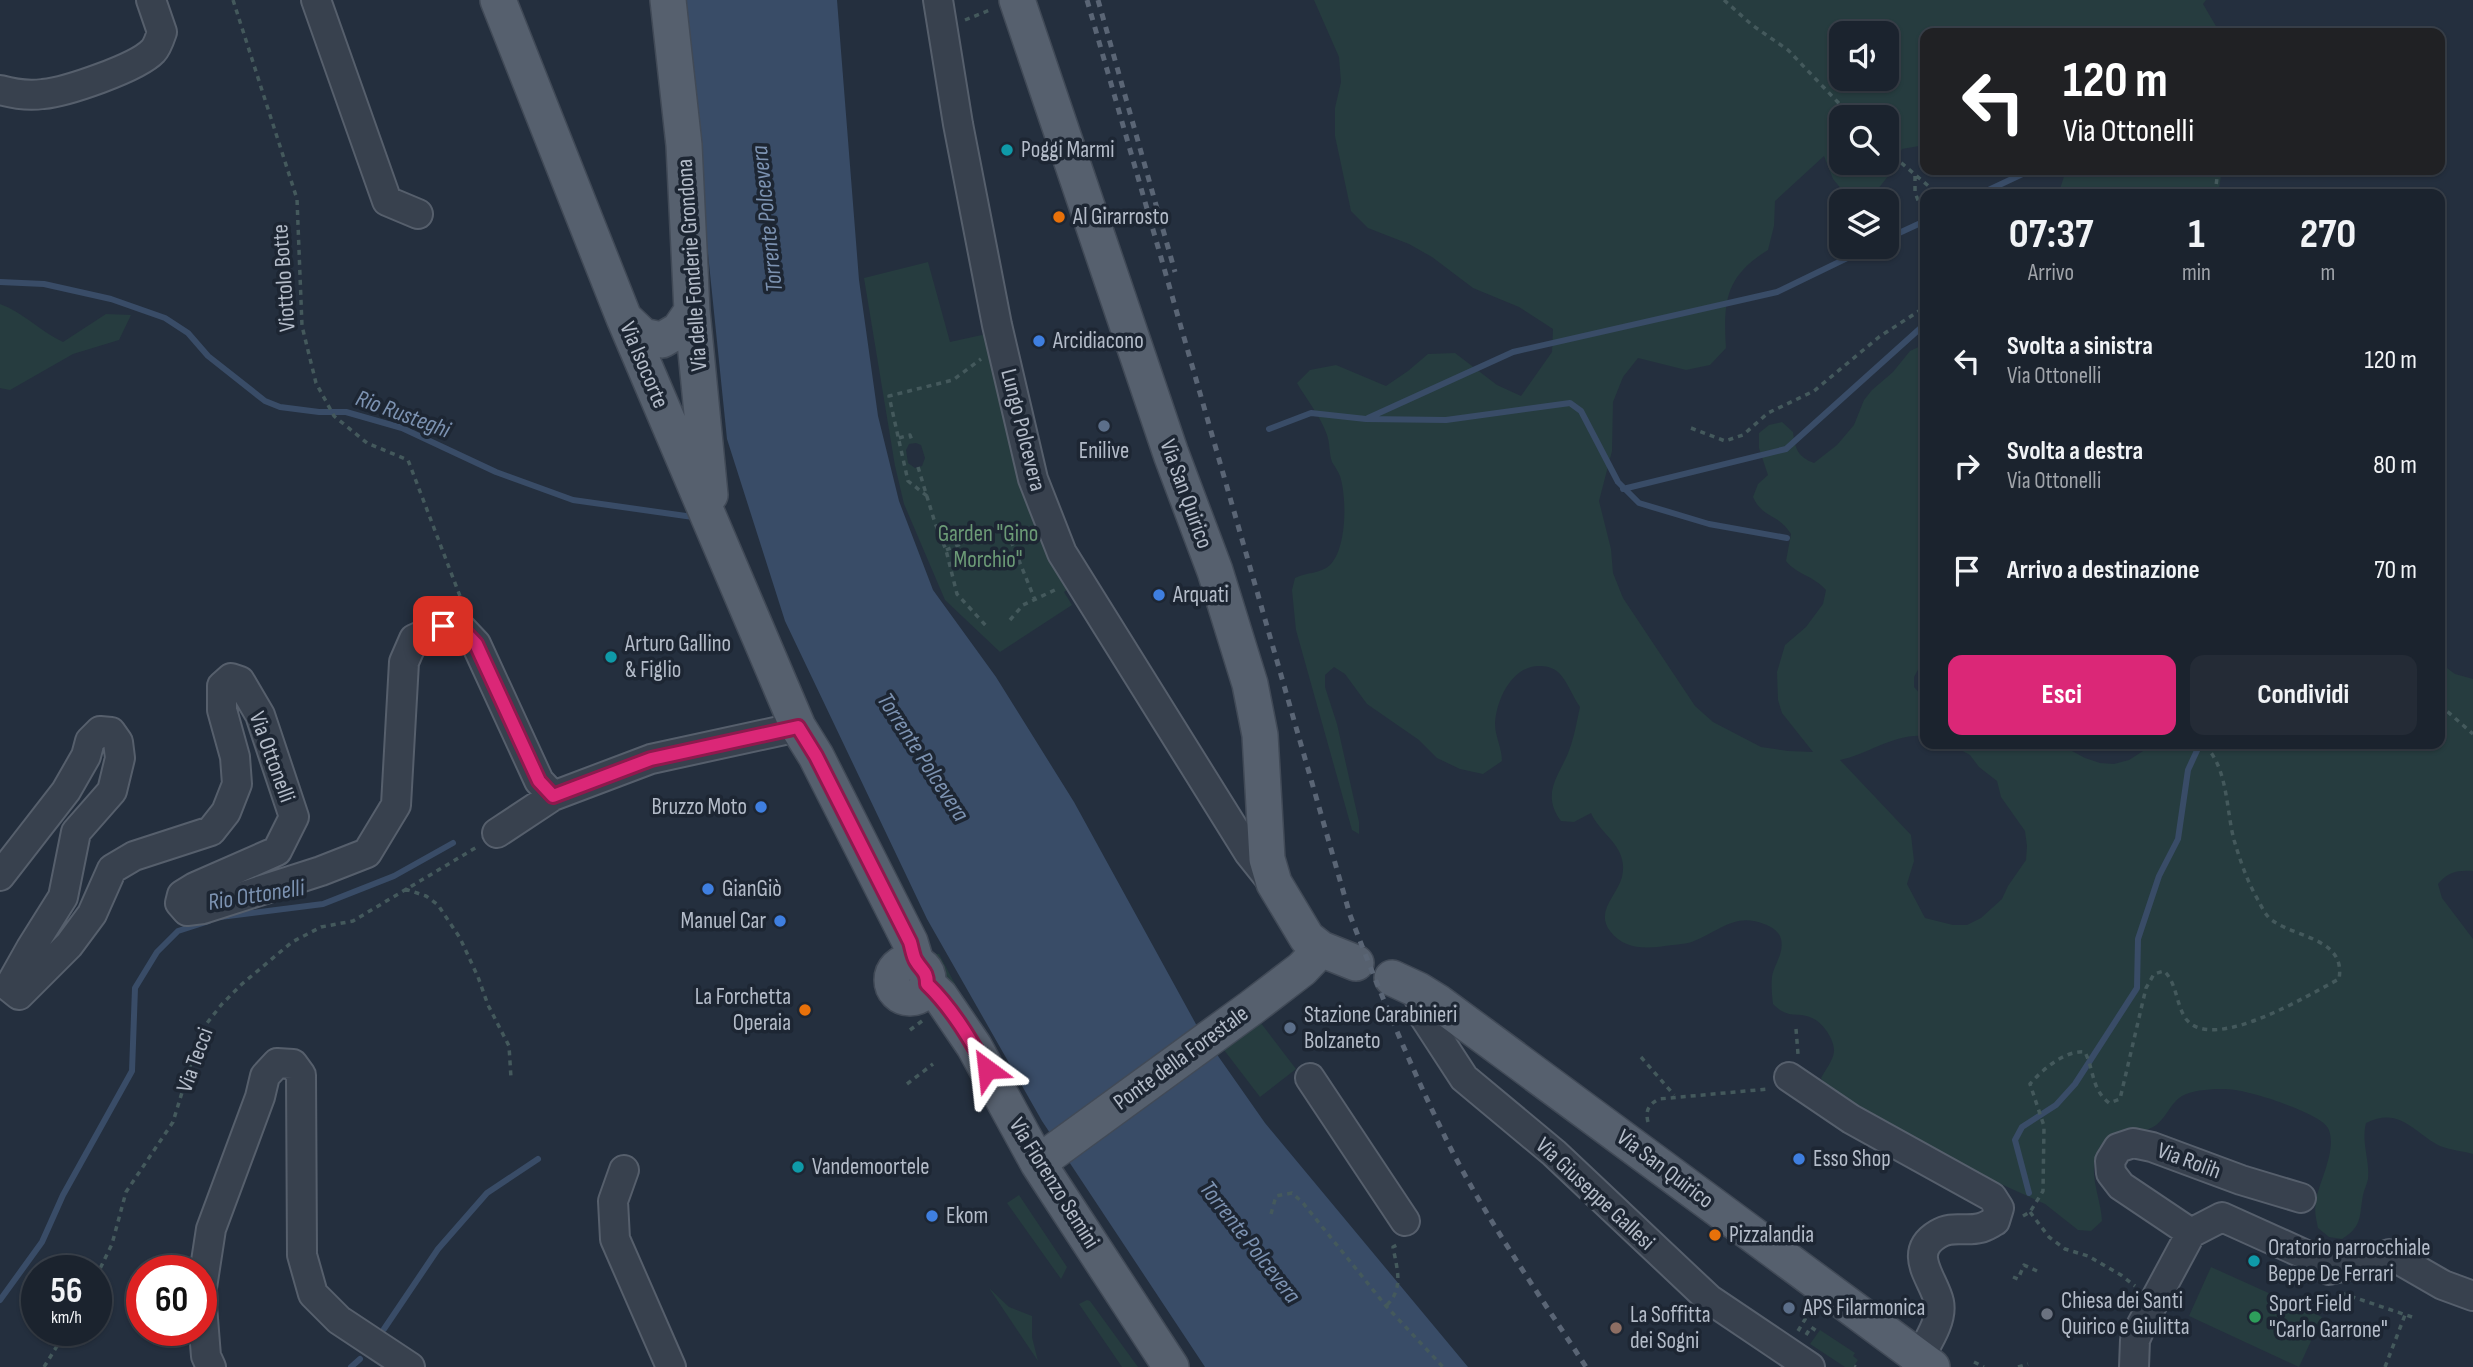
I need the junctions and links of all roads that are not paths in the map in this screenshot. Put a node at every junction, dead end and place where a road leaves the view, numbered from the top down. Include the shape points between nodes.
1 (151, 0) edge
2 (316, 0) edge
3 (498, 0) edge
4 (668, 0) edge
5 (938, 0) edge
6 (1004, 5) edge
7 (0, 90) edge
8 (418, 214) dead end
9 (692, 311) junction
10 (624, 318) junction
11 (713, 530) junction
12 (798, 727) junction
13 (553, 796) junction
14 (497, 833) road end
15 (0, 876) edge
16 (1274, 883) junction
17 (1321, 949) junction
18 (1356, 963) dead end
19 (1405, 984) joint
20 (1789, 1077) dead end
21 (1310, 1078) dead end
22 (1048, 1155) junction
23 (624, 1170) dead end
24 (2301, 1198) dead end
25 (1405, 1221) dead end
26 (2190, 1233) junction
27 (2473, 1296) edge
28 (1806, 1355) edge
29 (1926, 1362) edge
30 (211, 1367) edge
31 (410, 1367) edge
32 (671, 1367) edge
33 (1171, 1367) edge
34 (2134, 1367) edge

1 - 7 street via 162,32 154,51 136,64 45,94
2 - 8 street via 387,201
3 - 10 main road, Via Isocorte
4 - 9 main road, Via delle Fonderie Grondona via 684,145
5 - 16 street, Lungo Polcevera via 997,325 1032,479 1062,553 1249,853
6 - 16 main road, Via San Quirico via 1215,571 1250,684 1260,735 1267,859
9 - 10 main road via 679,330 662,340 643,336
9 - 11 main road, Via delle Fonderie Grondona
10 - 11 main road, Via Isocorte
11 - 12 main road, Via Isocorte
12 - 13 street via 651,759
12 - 22 main road, Via Fiorenzo Semini via 921,974
13 - 14 street
13 - 15 street, Via Ottonelli via 539,781 476,644 460,627 443,626 414,639 404,662 396,805 367,853 203,909 187,911 180,903 182,895 195,887 277,851 294,817 260,716 240,681 231,678 222,686 222,710 237,784 226,812 211,831 134,856 112,869 92,914 69,945 19,995 9,987 64,897 76,832 113,791 120,758 111,732 100,731 90,741 66,791
16 - 17 main road, Via San Quirico via 1307,937
17 - 18 main road, Via San Quirico
17 - 22 main road, Ponte della Forestale via 1302,969
19 - 28 street, Via Giuseppe Gallesi via 1464,1078 1554,1153 1709,1299
19 - 29 main road, Via San Quirico
20 - 29 street via 1851,1119 1992,1197 1999,1208 1995,1221 1980,1228 1947,1230 1930,1240 1924,1250 1929,1282 1940,1303
21 - 25 street
22 - 33 main road, Via Fiorenzo Semini
23 - 32 street via 613,1201 615,1239
24 - 26 street, Via Rolih via 2152,1147 2133,1143 2118,1149 2110,1161 2111,1173 2121,1186
26 - 27 street, Via Rolih via 2222,1217 2315,1259 2329,1270 2389,1254 2443,1285
26 - 34 street via 2156,1296 2149,1327 2135,1340
30 - 31 street via 201,1294 211,1229 265,1076 277,1063 293,1064 301,1075 302,1255 313,1294 339,1320

